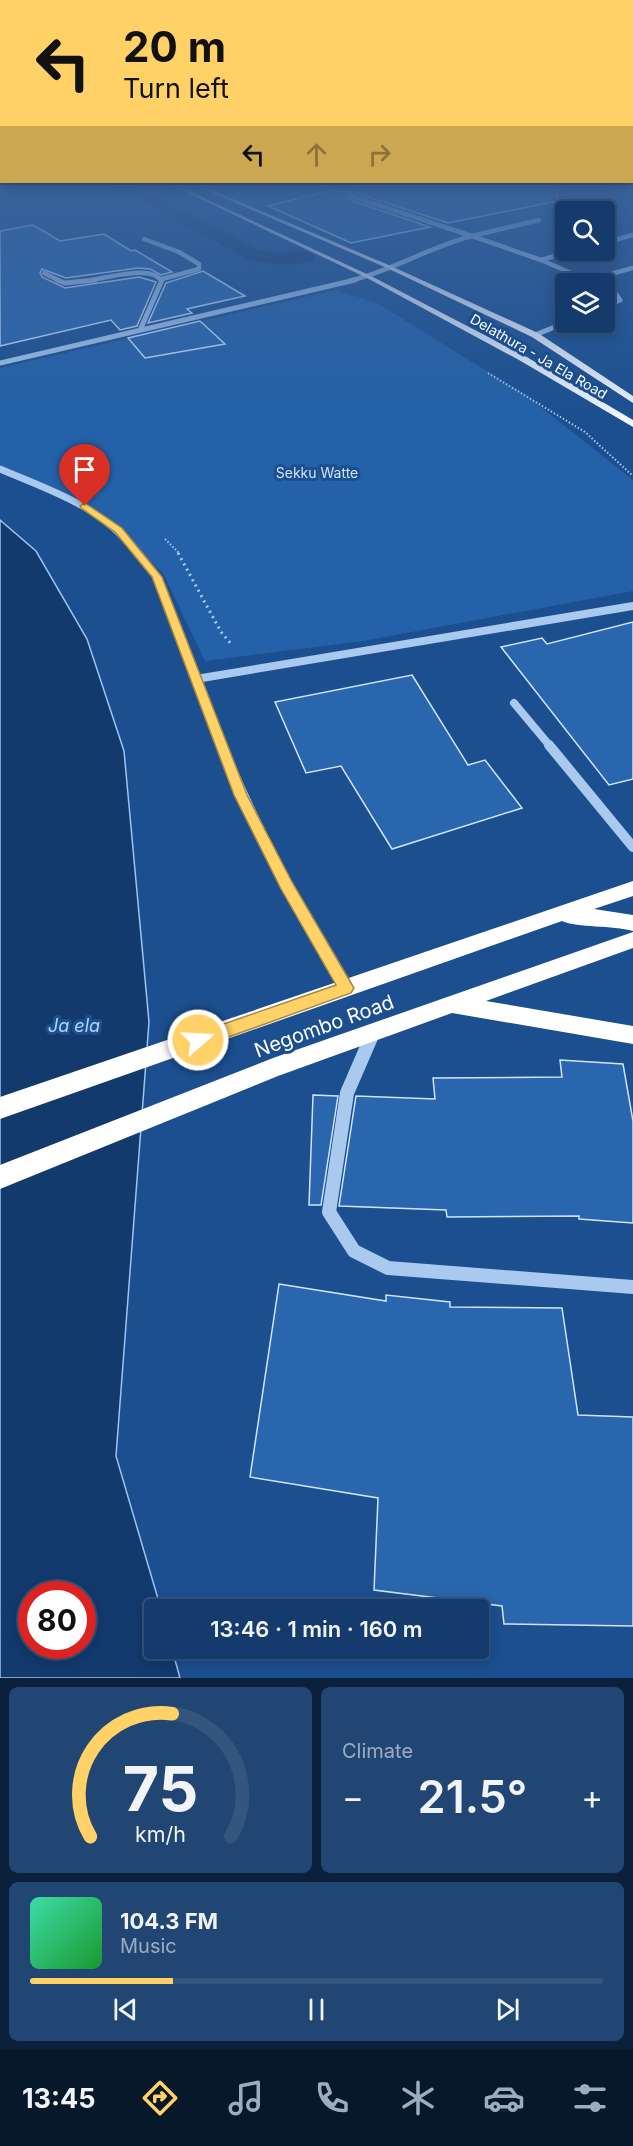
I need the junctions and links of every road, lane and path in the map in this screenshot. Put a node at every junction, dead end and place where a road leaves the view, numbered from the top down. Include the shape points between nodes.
1 (198, 263) edge
2 (340, 263) edge
3 (380, 263) edge
4 (397, 263) edge
5 (549, 263) edge
6 (389, 267) junction
7 (633, 268) edge
8 (44, 273) dead end
9 (572, 273) edge
10 (615, 273) edge
11 (369, 277) junction
12 (162, 279) junction
13 (555, 327) edge
14 (141, 328) junction
15 (535, 335) junction
16 (0, 363) edge
17 (480, 368) dead end
18 (633, 400) edge
19 (633, 424) edge
20 (0, 469) edge
21 (633, 476) edge
22 (162, 536) dead end
23 (633, 606) edge
24 (239, 644) dead end
25 (196, 679) junction
26 (514, 703) dead end
27 (633, 847) edge
28 (633, 888) edge
29 (549, 918) junction
30 (633, 923) edge
31 (633, 940) edge
32 (346, 988) junction
33 (454, 1005) junction
34 (373, 1033) junction
35 (633, 1035) edge
36 (0, 1108) edge
37 (0, 1177) edge
38 (633, 1287) edge

1 - 12 street via 199,269 193,272
2 - 11 main road, Delathura - Ja Ela Road
3 - 6 main road, Delathura - Ja Ela Road
4 - 6 street
5 - 9 street
6 - 11 street
6 - 15 main road, Delathura - Ja Ela Road
7 - 10 street
8 - 12 street via 69,283 146,273
11 - 14 street
11 - 19 main road, Delathura - Ja Ela Road via 522,358
12 - 14 street
13 - 15 street
14 - 16 street
15 - 18 main road, Delathura - Ja Ela Road
17 - 21 path via 585,432
20 - 25 street via 85,506 119,530 157,577
22 - 24 path via 183,558 222,638 230,645
23 - 25 street
25 - 32 street via 241,795 286,885
26 - 27 street
28 - 29 highway, Negombo Road
29 - 30 highway via 576,915
29 - 32 highway, Negombo Road
31 - 33 highway, Negombo Road
32 - 36 highway, Negombo Road
33 - 34 highway, Negombo Road
33 - 35 highway
34 - 37 highway, Negombo Road
34 - 38 street via 347,1094 329,1212 354,1251 388,1268

